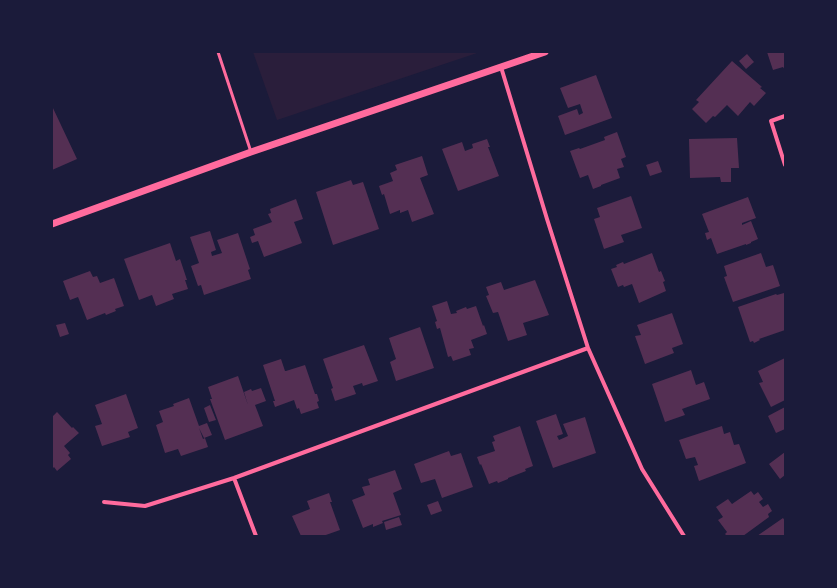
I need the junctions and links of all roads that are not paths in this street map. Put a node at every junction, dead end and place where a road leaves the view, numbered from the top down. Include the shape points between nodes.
1 (218, 52) edge
2 (545, 52) edge
3 (502, 67) junction
4 (785, 116) edge
5 (251, 152) junction
6 (785, 165) edge
7 (52, 224) edge
8 (588, 348) junction
9 (234, 478) junction
10 (104, 502) dead end
11 (256, 536) edge
12 (684, 536) edge

1 - 5 lane
2 - 3 street
3 - 5 street
3 - 8 street
4 - 6 street via 771,121
5 - 7 street
8 - 9 street
8 - 12 street via 642,469
9 - 10 street via 145,506
9 - 11 street

